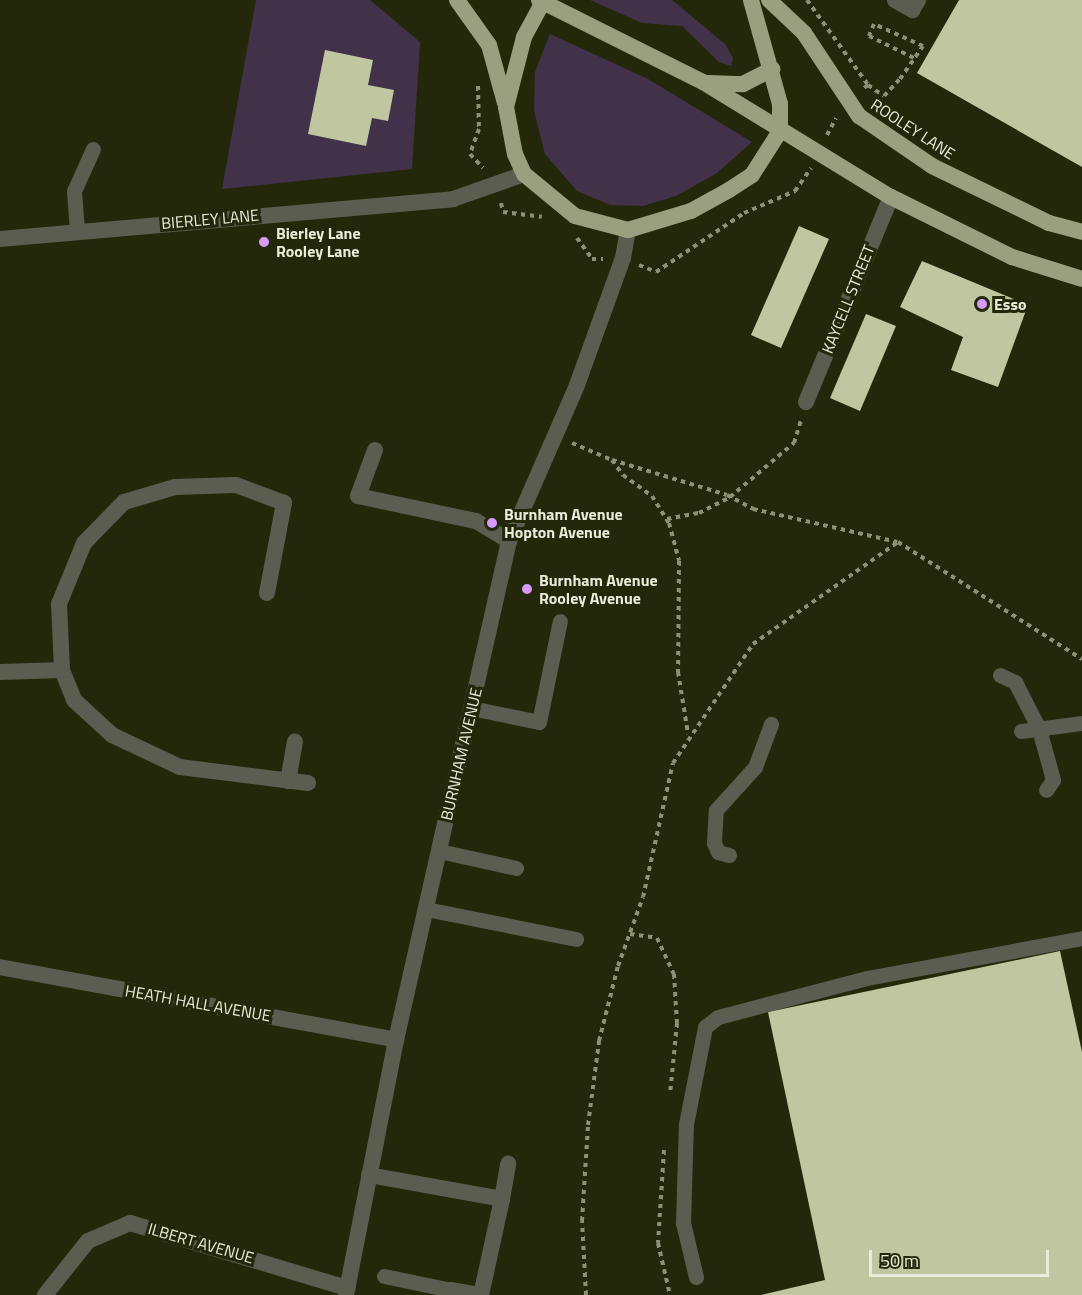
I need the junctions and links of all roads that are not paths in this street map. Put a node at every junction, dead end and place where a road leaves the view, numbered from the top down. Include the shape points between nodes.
1 (457, 0) edge
2 (542, 0) edge
3 (751, 0) edge
4 (769, 0) edge
5 (894, 0) edge
6 (918, 0) edge
7 (772, 69) junction
8 (703, 82) junction
9 (506, 106) junction
10 (780, 131) junction
11 (93, 149) dead end
12 (524, 174) junction
13 (891, 196) junction
14 (628, 230) junction
15 (77, 231) junction
16 (1082, 232) edge
17 (0, 239) edge
18 (1082, 279) edge
19 (806, 402) road end
20 (375, 450) dead end
21 (509, 541) junction
22 (267, 593) dead end
23 (560, 621) dead end
24 (62, 669) junction
25 (0, 672) edge
26 (1000, 675) dead end
27 (471, 708) junction
28 (1082, 723) edge
29 (771, 724) dead end
30 (1039, 729) junction
31 (1021, 731) dead end
32 (295, 742) dead end
33 (288, 781) junction
34 (308, 783) dead end
35 (1046, 790) dead end
36 (439, 851) junction
37 (729, 855) dead end
38 (516, 868) dead end
39 (426, 909) junction
40 (1082, 938) edge
41 (576, 939) dead end
42 (0, 966) edge
43 (396, 1040) junction
44 (508, 1164) dead end
45 (369, 1175) junction
46 (502, 1199) junction
47 (384, 1276) dead end
48 (696, 1277) dead end
49 (451, 1290) joint
50 (346, 1291) edge
51 (45, 1295) edge
52 (480, 1295) edge

1 - 9 highway via 489,45
2 - 8 highway
2 - 9 highway via 524,37
3 - 7 highway
4 - 16 highway, ROOLEY LANE via 804,33 859,116 932,166 1048,223
5 - 6 lane via 912,10
7 - 8 highway via 743,84
7 - 10 highway
8 - 10 highway
9 - 12 highway
10 - 13 highway
10 - 14 highway via 752,175 729,190 682,215
11 - 15 lane via 74,190
12 - 14 highway via 575,216
12 - 15 street, BIERLEY LANE via 453,199
13 - 18 highway via 1012,257
13 - 19 street, KAYCELL STREET
14 - 21 street, BURNHAM AVENUE via 605,312
15 - 17 street, BIERLEY LANE
20 - 21 street via 358,496 477,521
21 - 27 street, BURNHAM AVENUE
22 - 24 street via 292,501 236,485 175,487 124,502 84,543 59,604
23 - 27 lane via 539,722
24 - 25 street
24 - 33 street via 74,699 112,735 180,767
26 - 30 lane via 1015,682
27 - 36 street, BURNHAM AVENUE
28 - 30 lane
29 - 37 lane via 755,767 716,810 714,843 718,852
30 - 31 lane
30 - 35 lane via 1053,780
32 - 33 street
33 - 34 street
36 - 38 lane
36 - 39 street, BURNHAM AVENUE
39 - 41 lane
39 - 43 street, BURNHAM AVENUE
40 - 48 lane via 867,978 718,1017 705,1027 686,1124 683,1223
42 - 43 street, HEATH HALL AVENUE
43 - 45 street, BURNHAM AVENUE
44 - 46 street
45 - 46 street
45 - 50 street, BURNHAM AVENUE
46 - 52 street
47 - 49 lane
49 - 52 street
50 - 51 street, ILBERT AVENUE via 130,1223 88,1241

